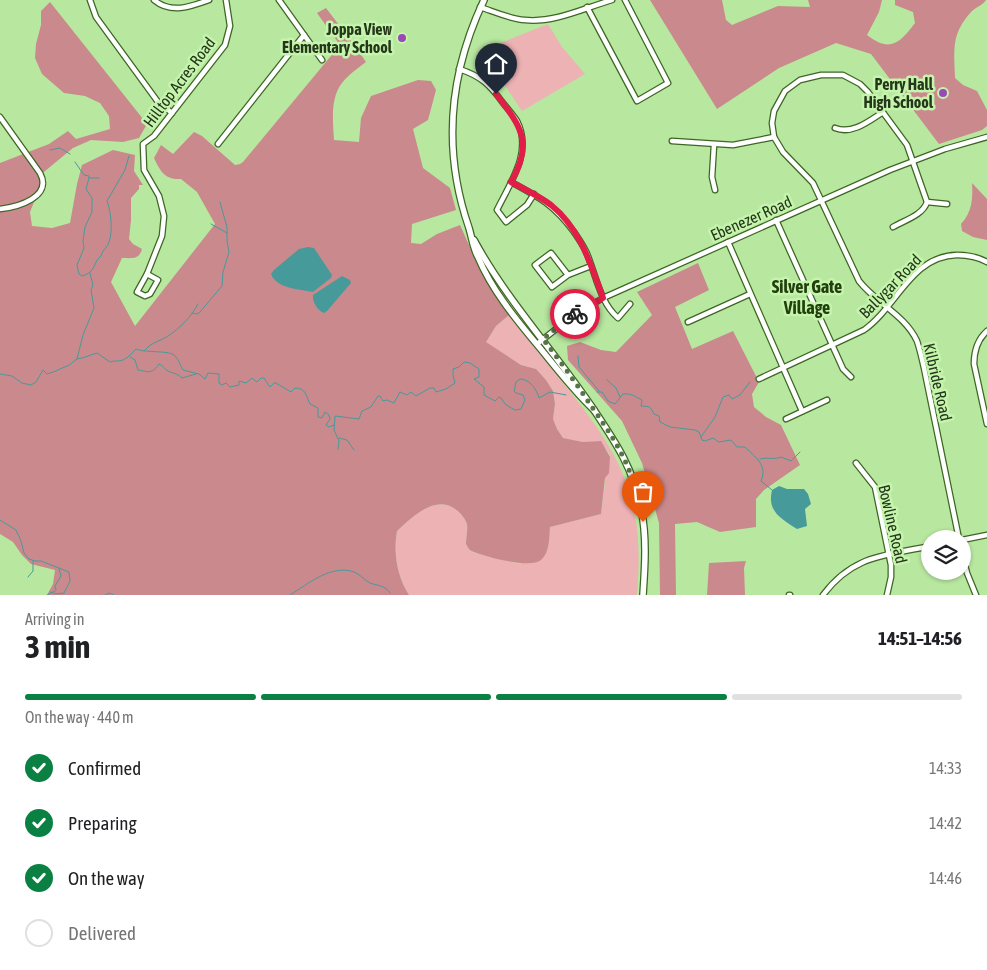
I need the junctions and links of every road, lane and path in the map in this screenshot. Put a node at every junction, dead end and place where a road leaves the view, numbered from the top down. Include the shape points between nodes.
1 (90, 0) edge
2 (154, 0) edge
3 (209, 0) edge
4 (226, 0) edge
5 (279, 0) edge
6 (484, 0) edge
7 (612, 0) edge
8 (625, 0) edge
9 (587, 7) junction
10 (480, 8) junction
11 (304, 35) junction
12 (322, 60) dead end
13 (459, 68) junction
14 (883, 112) junction
15 (172, 113) junction
16 (0, 116) edge
17 (835, 128) dead end
18 (774, 137) junction
19 (987, 137) edge
20 (672, 141) dead end
21 (218, 144) dead end
22 (714, 145) junction
23 (914, 160) junction
24 (511, 182) junction
25 (715, 190) dead end
26 (534, 194) junction
27 (822, 200) junction
28 (928, 202) junction
29 (947, 204) dead end
30 (0, 209) edge
31 (776, 220) junction
32 (893, 227) dead end
33 (470, 231) junction
34 (728, 242) junction
35 (987, 262) edge
36 (592, 266) junction
37 (147, 274) junction
38 (568, 275) junction
39 (750, 294) junction
40 (603, 298) junction
41 (630, 304) dead end
42 (886, 308) junction
43 (688, 322) dead end
44 (987, 331) edge
45 (543, 339) junction
46 (536, 344) junction
47 (832, 346) junction
48 (783, 368) junction
49 (851, 377) dead end
50 (759, 379) dead end
51 (827, 400) dead end
52 (594, 410) junction
53 (802, 411) junction
54 (786, 419) dead end
55 (987, 424) edge
56 (856, 462) dead end
57 (959, 530) edge
58 (987, 535) edge
59 (971, 537) edge
60 (921, 548) edge
61 (889, 555) junction
62 (970, 580) edge
63 (643, 595) edge
64 (823, 595) edge
65 (889, 595) edge
66 (976, 595) edge

1 - 15 street via 96,17 158,102
2 - 3 street via 175,9
4 - 15 street, Hilltop Acres Road via 230,23 227,40
5 - 11 street
6 - 10 main road
7 - 9 street
8 - 9 street via 668,83 638,101
9 - 10 street via 552,19 532,20
10 - 13 main road
11 - 12 street
11 - 21 street
13 - 24 street via 486,81 516,120 522,134 523,151
13 - 33 main road via 453,109 453,157
14 - 17 street via 855,128 842,131
14 - 18 street via 854,80 843,75 814,76 794,84 781,96 772,116
14 - 23 street
15 - 37 street, Hilltop Acres Road via 152,139 142,144 144,170 159,196 164,216 162,236
16 - 30 street via 43,182 42,190 34,198 18,206
18 - 22 street
18 - 27 street via 783,152 810,179
19 - 23 street, Ebenezer Road
20 - 22 street
22 - 25 street via 712,177
23 - 27 street, Ebenezer Road
23 - 28 street
24 - 26 street
24 - 26 street via 497,210 506,222
26 - 36 street via 560,215 583,246
27 - 31 street, Ebenezer Road
27 - 42 street, Kilbride Road via 856,276
28 - 29 street
28 - 32 street via 920,212
31 - 34 street, Ebenezer Road
31 - 47 street
33 - 45 main road via 498,282
33 - 46 main road via 477,256 494,288
34 - 39 street
34 - 40 street, Ebenezer Road
35 - 42 street, Ballygar Road via 964,255 931,260
36 - 38 street
36 - 40 street
37 - 37 street via 137,292 145,296 150,294 158,280
38 - 38 street via 552,287 535,265 551,253
39 - 43 street
39 - 48 street
40 - 41 street via 618,318
40 - 45 street, Ebenezer Road
42 - 47 street, Ballygar Road via 868,328
42 - 57 street, Kilbride Road via 909,329 919,348
44 - 55 street via 977,345 974,357
45 - 46 street, Ebenezer Road
45 - 52 main road
46 - 52 main road
47 - 48 street, Ballygar Road
47 - 49 street via 843,369
48 - 50 street, Ballygar Road
48 - 53 street
51 - 53 street
52 - 63 main road via 625,460 641,507 645,540
53 - 54 street
56 - 61 street, Bowline Road via 874,488
58 - 59 street
60 - 61 street
61 - 64 street via 854,565 838,577
61 - 65 street, Bowline Road
62 - 66 street

